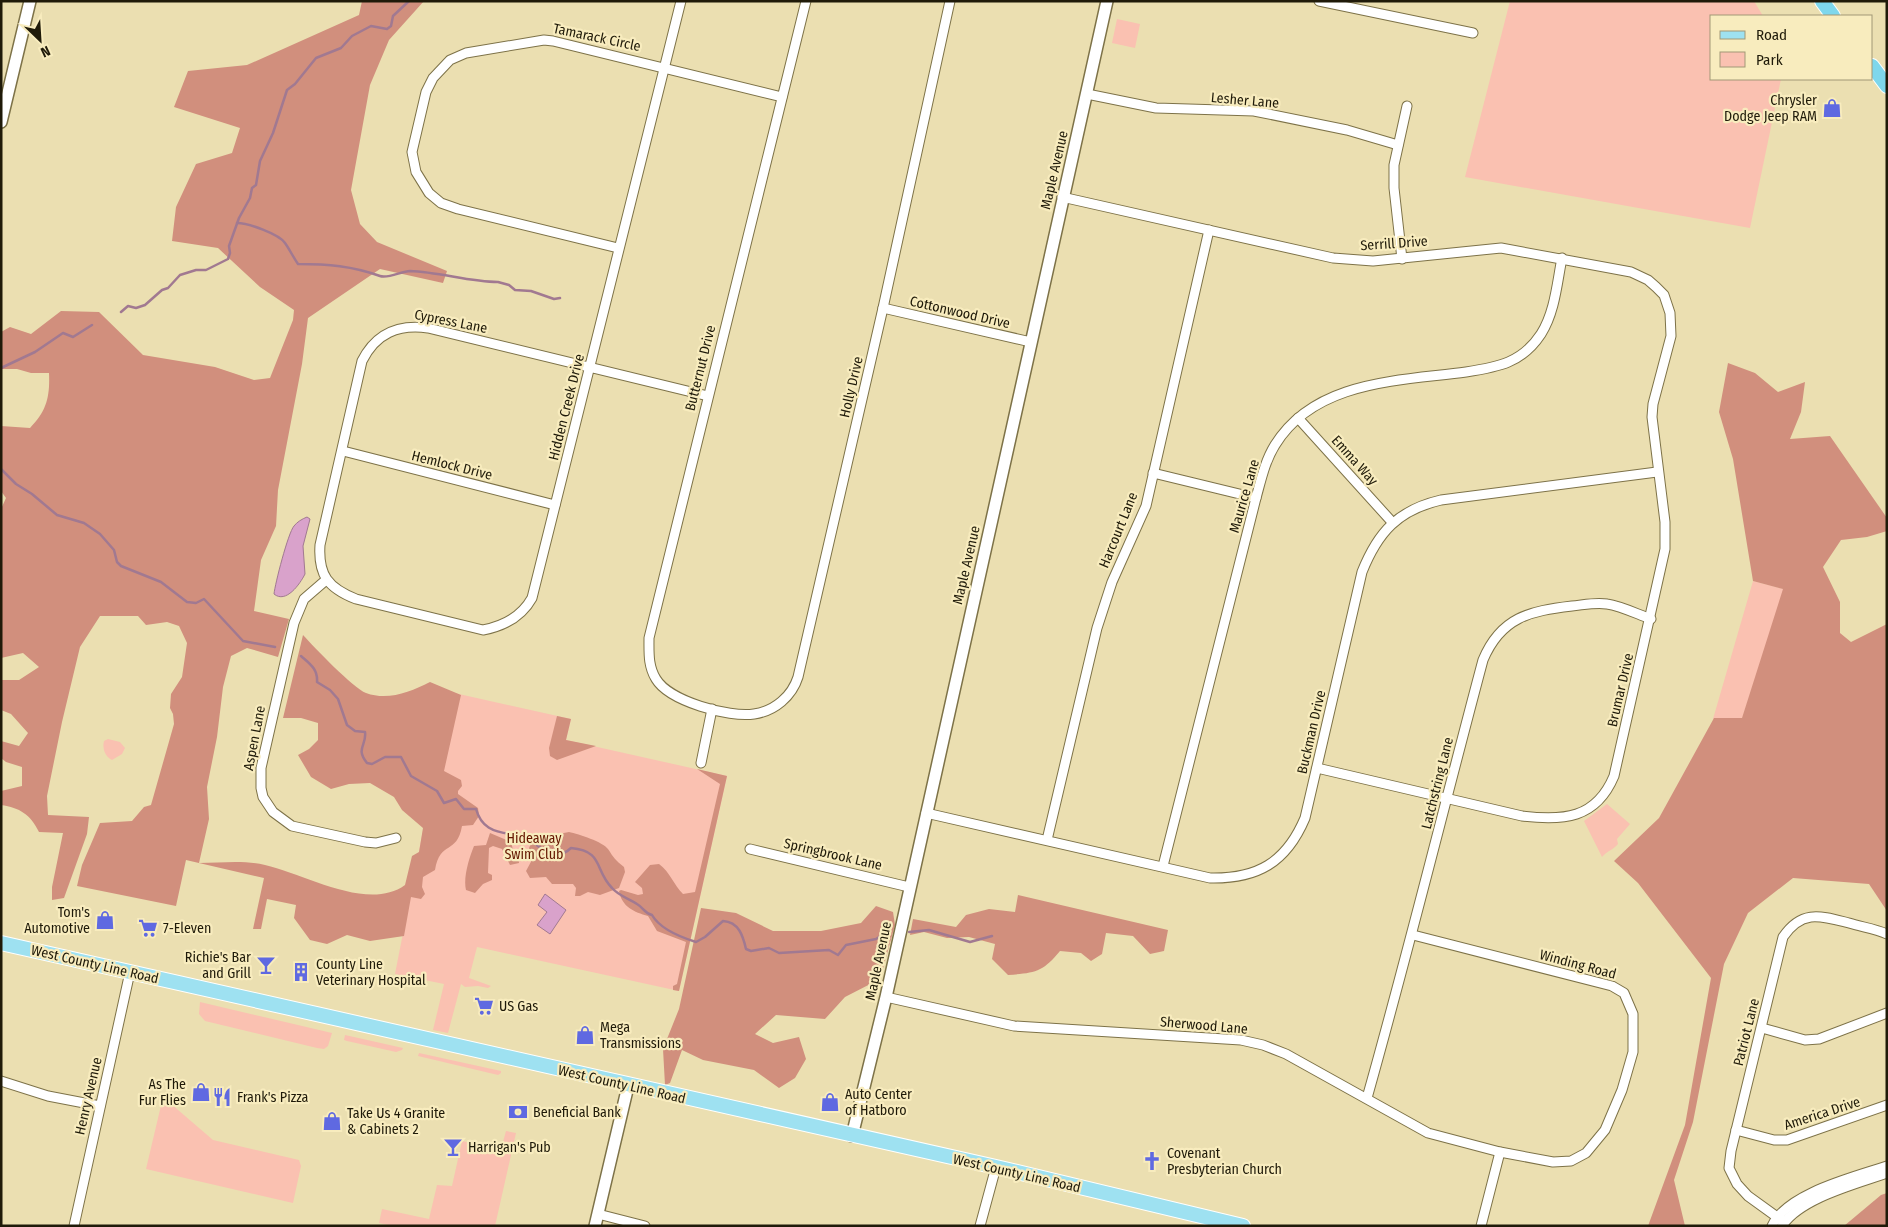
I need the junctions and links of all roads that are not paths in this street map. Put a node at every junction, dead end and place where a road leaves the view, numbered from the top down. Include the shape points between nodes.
1 (30, 1) edge
2 (681, 1) edge
3 (806, 1) edge
4 (950, 1) edge
5 (1107, 1) edge
6 (1319, 1) edge
7 (1822, 1) edge
8 (1833, 15) edge
9 (1473, 33) dead end
10 (665, 67) junction
11 (1873, 67) edge
12 (1887, 86) edge
13 (1086, 94) junction
14 (782, 97) junction
15 (1407, 106) dead end
16 (1, 122) edge
17 (1398, 145) junction
18 (1062, 197) junction
19 (1210, 230) junction
20 (618, 248) junction
21 (1562, 258) junction
22 (1402, 259) junction
23 (1664, 295) joint
24 (883, 308) junction
25 (1031, 342) junction
26 (591, 368) junction
27 (708, 396) junction
28 (1298, 418) junction
29 (343, 451) junction
30 (1658, 472) junction
31 (1153, 473) junction
32 (1256, 498) junction
33 (555, 506) junction
34 (1392, 522) junction
35 (326, 580) junction
36 (1651, 619) junction
37 (712, 709) junction
38 (701, 763) dead end
39 (1317, 768) junction
40 (1446, 798) junction
41 (926, 813) junction
42 (396, 838) dead end
43 (1047, 840) junction
44 (750, 849) dead end
45 (1164, 866) junction
46 (909, 887) junction
47 (1887, 934) edge
48 (1413, 935) junction
49 (1, 943) edge
50 (130, 972) junction
51 (886, 997) junction
52 (1887, 1014) edge
53 (1762, 1028) junction
54 (1, 1081) edge
55 (628, 1086) junction
56 (1367, 1098) junction
57 (1887, 1105) edge
58 (100, 1106) junction
59 (1736, 1130) junction
60 (852, 1136) junction
61 (1500, 1152) junction
62 (1887, 1166) edge
63 (996, 1168) junction
64 (1887, 1173) edge
65 (597, 1220) edge
66 (1781, 1222) edge
67 (74, 1226) edge
68 (645, 1226) edge
69 (980, 1226) edge
70 (1243, 1226) edge
71 (1481, 1226) edge
72 (1772, 1226) edge

1 - 16 street
2 - 10 street, Hidden Creek Drive
3 - 14 street, Butternut Drive
4 - 24 street, Holly Drive
5 - 13 street, Maple Avenue
6 - 9 street
7 - 8 highway
10 - 14 street, Tamarack Circle
10 - 20 street, Hidden Creek Drive
10 - 20 street, Tamarack Circle via 544,40 459,55 437,71 426,92 412,152 420,180 435,198 458,209
11 - 12 highway
13 - 17 street, Lesher Lane via 1156,108 1254,111 1347,130
13 - 18 street, Maple Avenue
14 - 27 street, Butternut Drive
15 - 17 street
17 - 22 street via 1394,188
18 - 19 street, Serrill Drive
18 - 25 street, Maple Avenue
19 - 22 street, Serrill Drive via 1332,258
19 - 31 street, Harcourt Lane
20 - 26 street, Hidden Creek Drive
21 - 22 street, Serrill Drive via 1501,248
21 - 23 street, Serrill Drive via 1631,272 1648,280
21 - 28 street, Maurice Lane via 1546,325 1531,346 1511,362 1500,367 1355,389 1324,401
23 - 30 street, Brumar Drive via 1672,328 1653,404 1652,426
24 - 25 street, Cottonwood Drive
24 - 37 street, Holly Drive via 795,685 786,699 762,712 743,714
25 - 41 street, Maple Avenue
26 - 27 street, Cypress Lane
26 - 29 street, Cypress Lane via 428,328 397,328 368,348 362,361
26 - 33 street, Hidden Creek Drive
27 - 37 street, Butternut Drive via 649,638 649,651 651,670 663,688 681,699
28 - 32 street, Maurice Lane via 1267,460
28 - 34 street, Emma Way
29 - 33 street, Hemlock Drive
29 - 35 street, Cypress Lane via 320,545 320,568
30 - 34 street, Buckman Drive via 1441,500 1417,508
30 - 36 street, Brumar Drive via 1666,536
31 - 32 street
31 - 43 street, Harcourt Lane via 1146,506 1112,582 1096,628
32 - 45 street, Maurice Lane
33 - 35 street, Hidden Creek Drive via 532,598 521,613 504,625 483,630 356,600
34 - 39 street, Buckman Drive via 1375,544 1362,572
35 - 42 street, Aspen Lane via 304,599 294,623 261,768 262,797 279,818 292,826 365,842
36 - 40 street, Latchstring Lane via 1600,604 1532,612 1505,626 1483,660
36 - 40 street, Brumar Drive via 1614,776 1603,797 1578,814 1558,819 1522,816
37 - 38 street
39 - 40 street, Brumar Drive
39 - 45 street, Buckman Drive via 1298,836 1272,863 1250,874 1225,878 1210,878
40 - 48 street, Latchstring Lane
41 - 43 street, Buckman Drive
41 - 46 street, Maple Avenue
43 - 45 street, Buckman Drive
44 - 46 street, Springbrook Lane
46 - 51 street, Maple Avenue
47 - 53 street, Patriot Lane via 1819,916 1804,918 1791,926 1783,937
48 - 56 street, Latchstring Lane
48 - 61 street, Winding Road via 1612,986 1624,993 1629,1002 1633,1014 1633,1052 1605,1130 1593,1146 1578,1158 1562,1162
49 - 50 main road, West County Line Road
50 - 55 main road, West County Line Road
50 - 58 street, Henry Avenue
51 - 56 street, Sherwood Lane via 1014,1026 1241,1040 1286,1054
51 - 60 street, Maple Avenue
52 - 53 street via 1805,1040
53 - 59 street, Patriot Lane
54 - 58 street via 48,1096
55 - 60 main road, West County Line Road
55 - 65 street
56 - 61 street, Sherwood Lane via 1428,1133
57 - 59 street, America Drive via 1787,1140 1774,1140
58 - 67 street, Henry Avenue
59 - 66 street, Patriot Lane via 1729,1168 1732,1176 1748,1196
60 - 63 main road, West County Line Road
61 - 71 street
62 - 66 street via 1797,1200
63 - 69 street
63 - 70 main road, West County Line Road
64 - 66 street via 1814,1201
65 - 68 street
66 - 72 street

